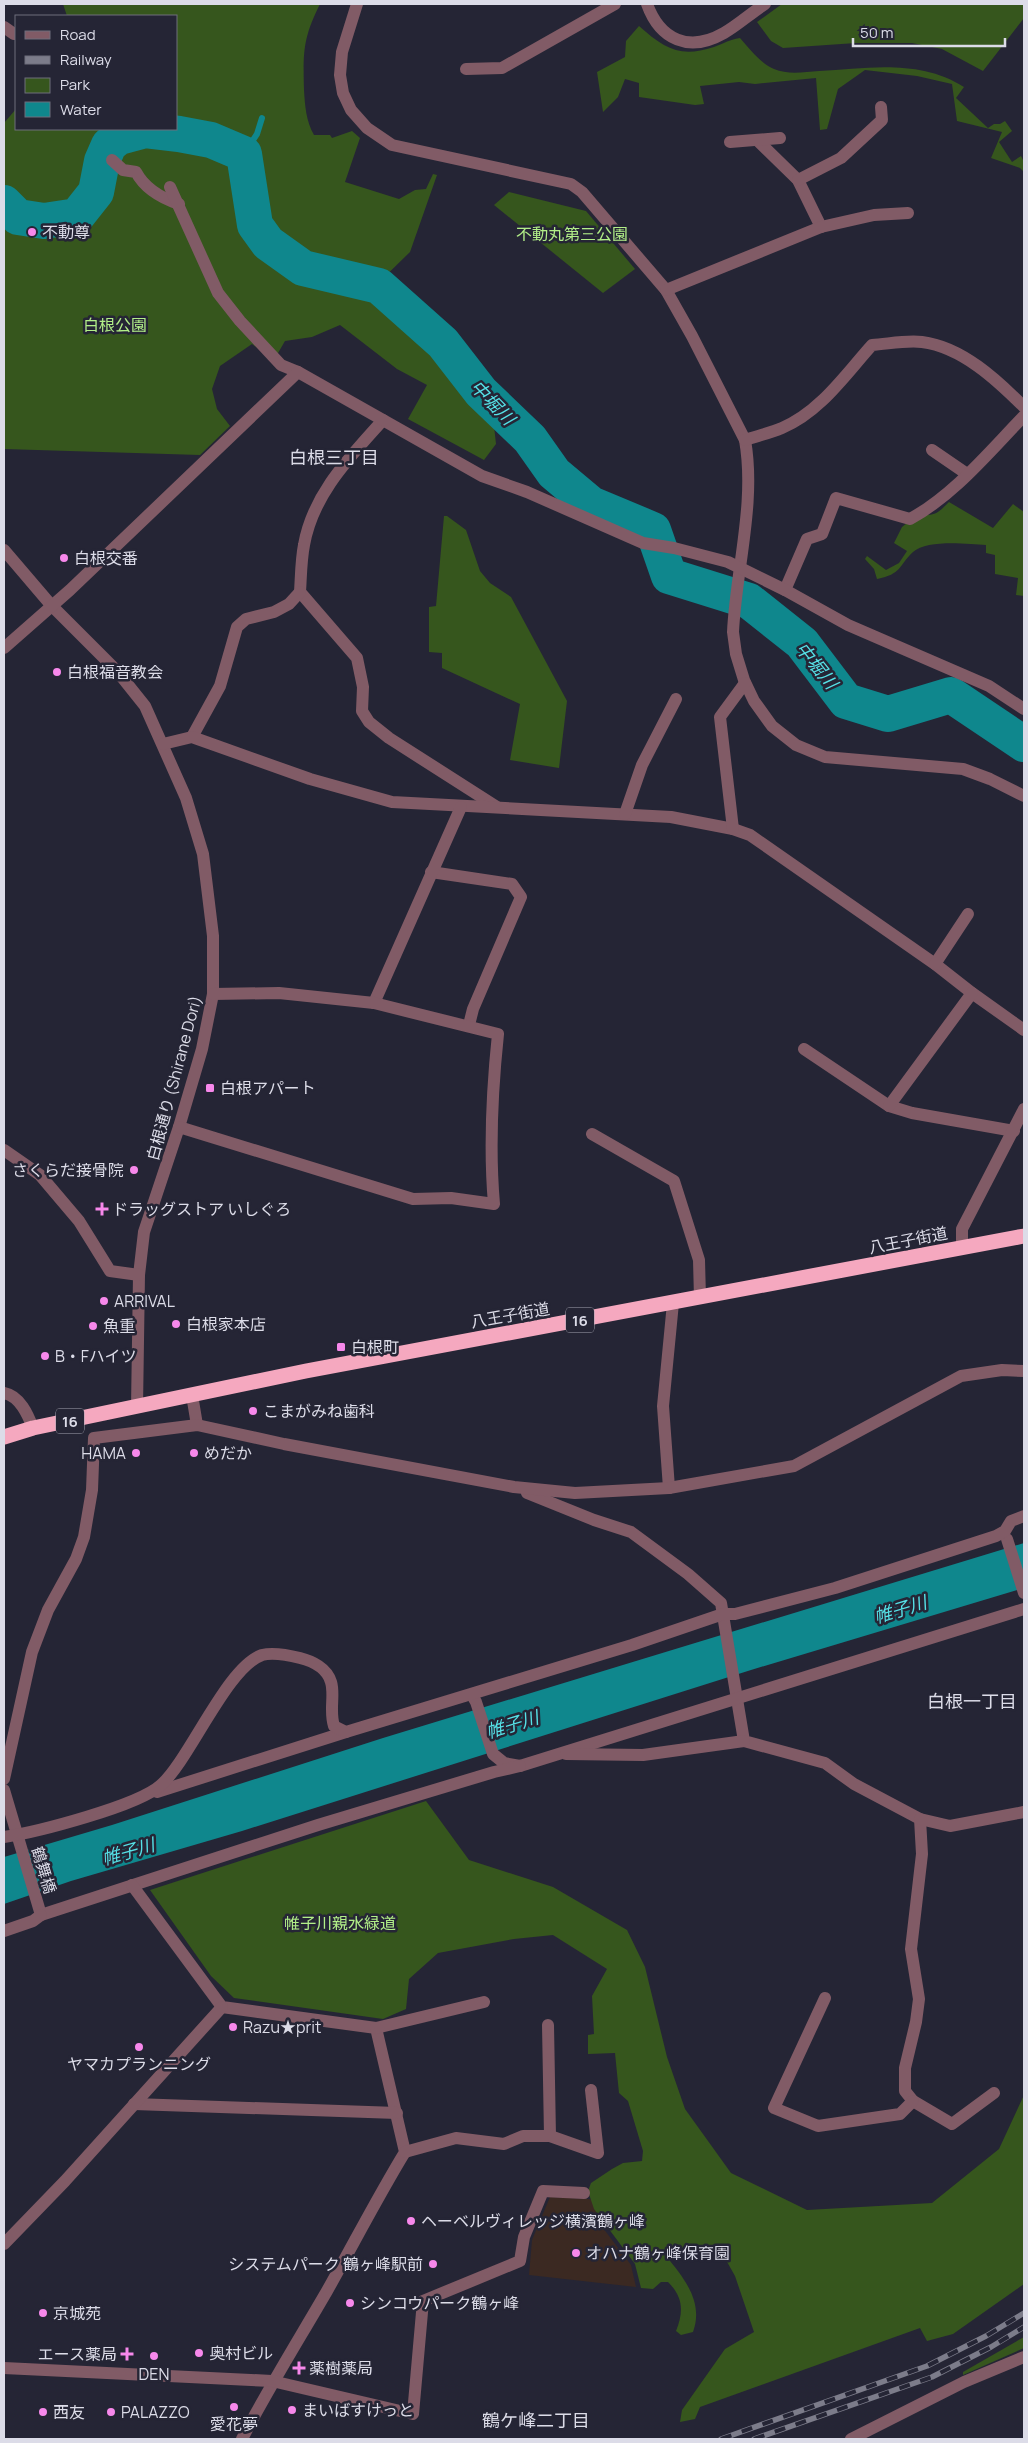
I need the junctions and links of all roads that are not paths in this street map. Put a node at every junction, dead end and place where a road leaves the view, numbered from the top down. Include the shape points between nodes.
1 (357, 4) edge
2 (615, 4) edge
3 (647, 4) edge
4 (766, 4) edge
5 (466, 69) dead end
6 (881, 107) dead end
7 (780, 138) dead end
8 (757, 140) junction
9 (730, 142) dead end
10 (112, 160) dead end
11 (798, 180) junction
12 (170, 187) dead end
13 (179, 204) junction
14 (908, 213) dead end
15 (821, 227) junction
16 (666, 290) junction
17 (298, 372) junction
18 (1024, 407) edge
19 (1024, 416) edge
20 (382, 420) junction
21 (744, 440) junction
22 (932, 450) dead end
23 (967, 474) junction
24 (4, 550) edge
25 (738, 574) junction
26 (785, 590) junction
27 (300, 592) junction
28 (51, 605) junction
29 (4, 648) edge
30 (745, 684) junction
31 (676, 699) dead end
32 (1024, 709) edge
33 (192, 737) junction
34 (163, 744) junction
35 (1024, 796) edge
36 (461, 807) junction
37 (498, 807) junction
38 (625, 814) junction
39 (733, 829) junction
40 (431, 872) junction
41 (968, 914) dead end
42 (936, 964) junction
43 (213, 994) junction
44 (972, 994) junction
45 (374, 1003) junction
46 (469, 1025) junction
47 (1024, 1030) edge
48 (804, 1050) dead end
49 (889, 1106) junction
50 (1024, 1109) edge
51 (179, 1127) junction
52 (1014, 1131) junction
53 (592, 1134) dead end
54 (4, 1150) edge
55 (1024, 1236) edge
56 (962, 1248) junction
57 (139, 1276) junction
58 (700, 1298) junction
59 (673, 1304) junction
60 (1024, 1371) edge
61 (4, 1393) edge
62 (192, 1395) junction
63 (137, 1407) junction
64 (197, 1425) junction
65 (34, 1428) junction
66 (4, 1437) edge
67 (514, 1487) junction
68 (669, 1488) junction
69 (1024, 1516) edge
70 (1007, 1539) dead end
71 (1024, 1593) edge
72 (1024, 1609) edge
73 (723, 1617) junction
74 (735, 1695) junction
75 (474, 1699) junction
76 (346, 1732) junction
77 (744, 1741) junction
78 (559, 1754) junction
79 (520, 1766) junction
80 (4, 1780) edge
81 (4, 1790) edge
82 (143, 1798) junction
83 (1024, 1812) edge
84 (920, 1819) junction
85 (13, 1838) edge
86 (132, 1885) junction
87 (40, 1911) junction
88 (4, 1931) edge
89 (824, 1998) dead end
90 (484, 2002) dead end
91 (222, 2008) junction
92 (548, 2025) dead end
93 (376, 2028) junction
94 (591, 2090) dead end
95 (994, 2093) dead end
96 (913, 2101) junction
97 (134, 2104) junction
98 (397, 2113) junction
99 (550, 2136) junction
100 (405, 2152) junction
101 (584, 2193) dead end
102 (4, 2244) edge
103 (1024, 2356) edge
104 (4, 2368) edge
105 (272, 2381) junction
106 (242, 2439) edge
107 (851, 2439) edge

1 - 16 street via 342,52 340,75 343,93 351,110 366,128 392,145 571,184 582,192
2 - 5 street via 502,68
3 - 4 street via 663,33 680,42 701,42 723,34
6 - 11 street via 882,120 840,158
7 - 8 street
8 - 9 street
8 - 11 street
10 - 13 street via 123,170 136,172 160,198
11 - 15 street
12 - 13 street
13 - 17 street via 218,293 281,365
14 - 15 street via 874,215
15 - 16 street
16 - 21 street
17 - 20 street
17 - 28 street
18 - 21 street via 1001,384 948,348 921,342 872,345 828,396 805,414 783,428
19 - 23 street
20 - 25 street via 482,476 527,492 643,543 728,562
20 - 27 street via 332,478 318,502 304,545
21 - 25 street via 748,496
22 - 23 street
23 - 26 street via 931,507 910,519 836,498 822,534 807,539
24 - 28 street, 白根通り (Shirane Dori)
25 - 26 street
25 - 30 street via 733,632
26 - 32 street via 848,625 989,686
27 - 33 street via 289,604 274,612 246,619 237,627 220,686
27 - 37 street via 357,658 364,686 362,712 369,722
28 - 29 street
28 - 34 street, 白根通り (Shirane Dori) via 117,671 145,706
30 - 35 street via 772,726 796,745 825,757 963,769
30 - 39 street via 720,716
31 - 38 street via 642,765
33 - 34 street
33 - 36 street via 361,795 392,802
34 - 43 street, 白根通り (Shirane Dori) via 186,798 203,854 213,936
36 - 37 street
36 - 40 street
37 - 38 street
38 - 39 street via 671,817
39 - 42 street via 750,835
40 - 45 street
40 - 46 street via 512,884 521,897
41 - 42 street
42 - 44 street
43 - 45 street via 279,994
43 - 51 street, 白根通り (Shirane Dori) via 202,1049
44 - 47 street
44 - 49 street
45 - 46 street
46 - 51 street via 498,1034 491,1169 494,1204 451,1198 413,1199
48 - 49 street
49 - 52 street
50 - 52 street
51 - 57 street, 白根通り (Shirane Dori) via 144,1232
52 - 56 street via 962,1229
53 - 58 street via 674,1181 699,1260
54 - 57 street via 40,1175 79,1221 110,1271
55 - 56 highway, 八王子街道 / 16
56 - 58 highway, 八王子街道 / 16
57 - 63 street, 白根通り (Shirane Dori)
58 - 59 highway, 八王子街道 / 16
59 - 62 highway, 八王子街道 / 16
59 - 68 street via 663,1406
60 - 68 street via 994,1370 961,1376 794,1466
61 - 65 street via 27,1411
62 - 63 highway, 八王子街道 / 16
62 - 64 street
63 - 65 highway, 八王子街道 / 16
64 - 67 street
64 - 80 street via 94,1438 92,1490 84,1537 76,1559 48,1610 32,1652
65 - 66 highway, 八王子街道 / 16
67 - 68 street via 575,1493
67 - 73 street via 631,1532 650,1543 720,1603
69 - 73 street via 1011,1521 1005,1531 996,1536 835,1588
70 - 71 street
72 - 74 street
73 - 74 street
73 - 75 street
74 - 77 street
74 - 78 street
75 - 76 street
75 - 79 street via 493,1754 504,1763
76 - 82 street via 170,1786
76 - 82 street via 334,1726 331,1717 332,1682 323,1668 306,1659 284,1654 262,1655 244,1668 228,1688 162,1785
77 - 78 street via 643,1755
77 - 84 street via 825,1763 854,1784
78 - 79 street
79 - 86 street
81 - 85 street, 鶴舞橋
82 - 85 street
83 - 84 street via 950,1826
84 - 96 street via 922,1854 911,1949 919,1999 904,2068 905,2092
85 - 87 street, 鶴舞橋
86 - 87 street
86 - 91 street
87 - 88 street via 33,1922
89 - 96 street via 774,2108 818,2126 900,2114
90 - 93 street
91 - 93 street
91 - 97 street
92 - 99 street
93 - 98 street
94 - 99 street via 598,2153
95 - 96 street via 952,2124
97 - 98 street
97 - 102 street
98 - 100 street
99 - 100 street via 524,2136 504,2144 456,2138
100 - 105 street
101 - 105 street via 543,2191 524,2236 520,2261 423,2301 413,2414
103 - 107 street via 964,2382
104 - 105 street
105 - 106 street

